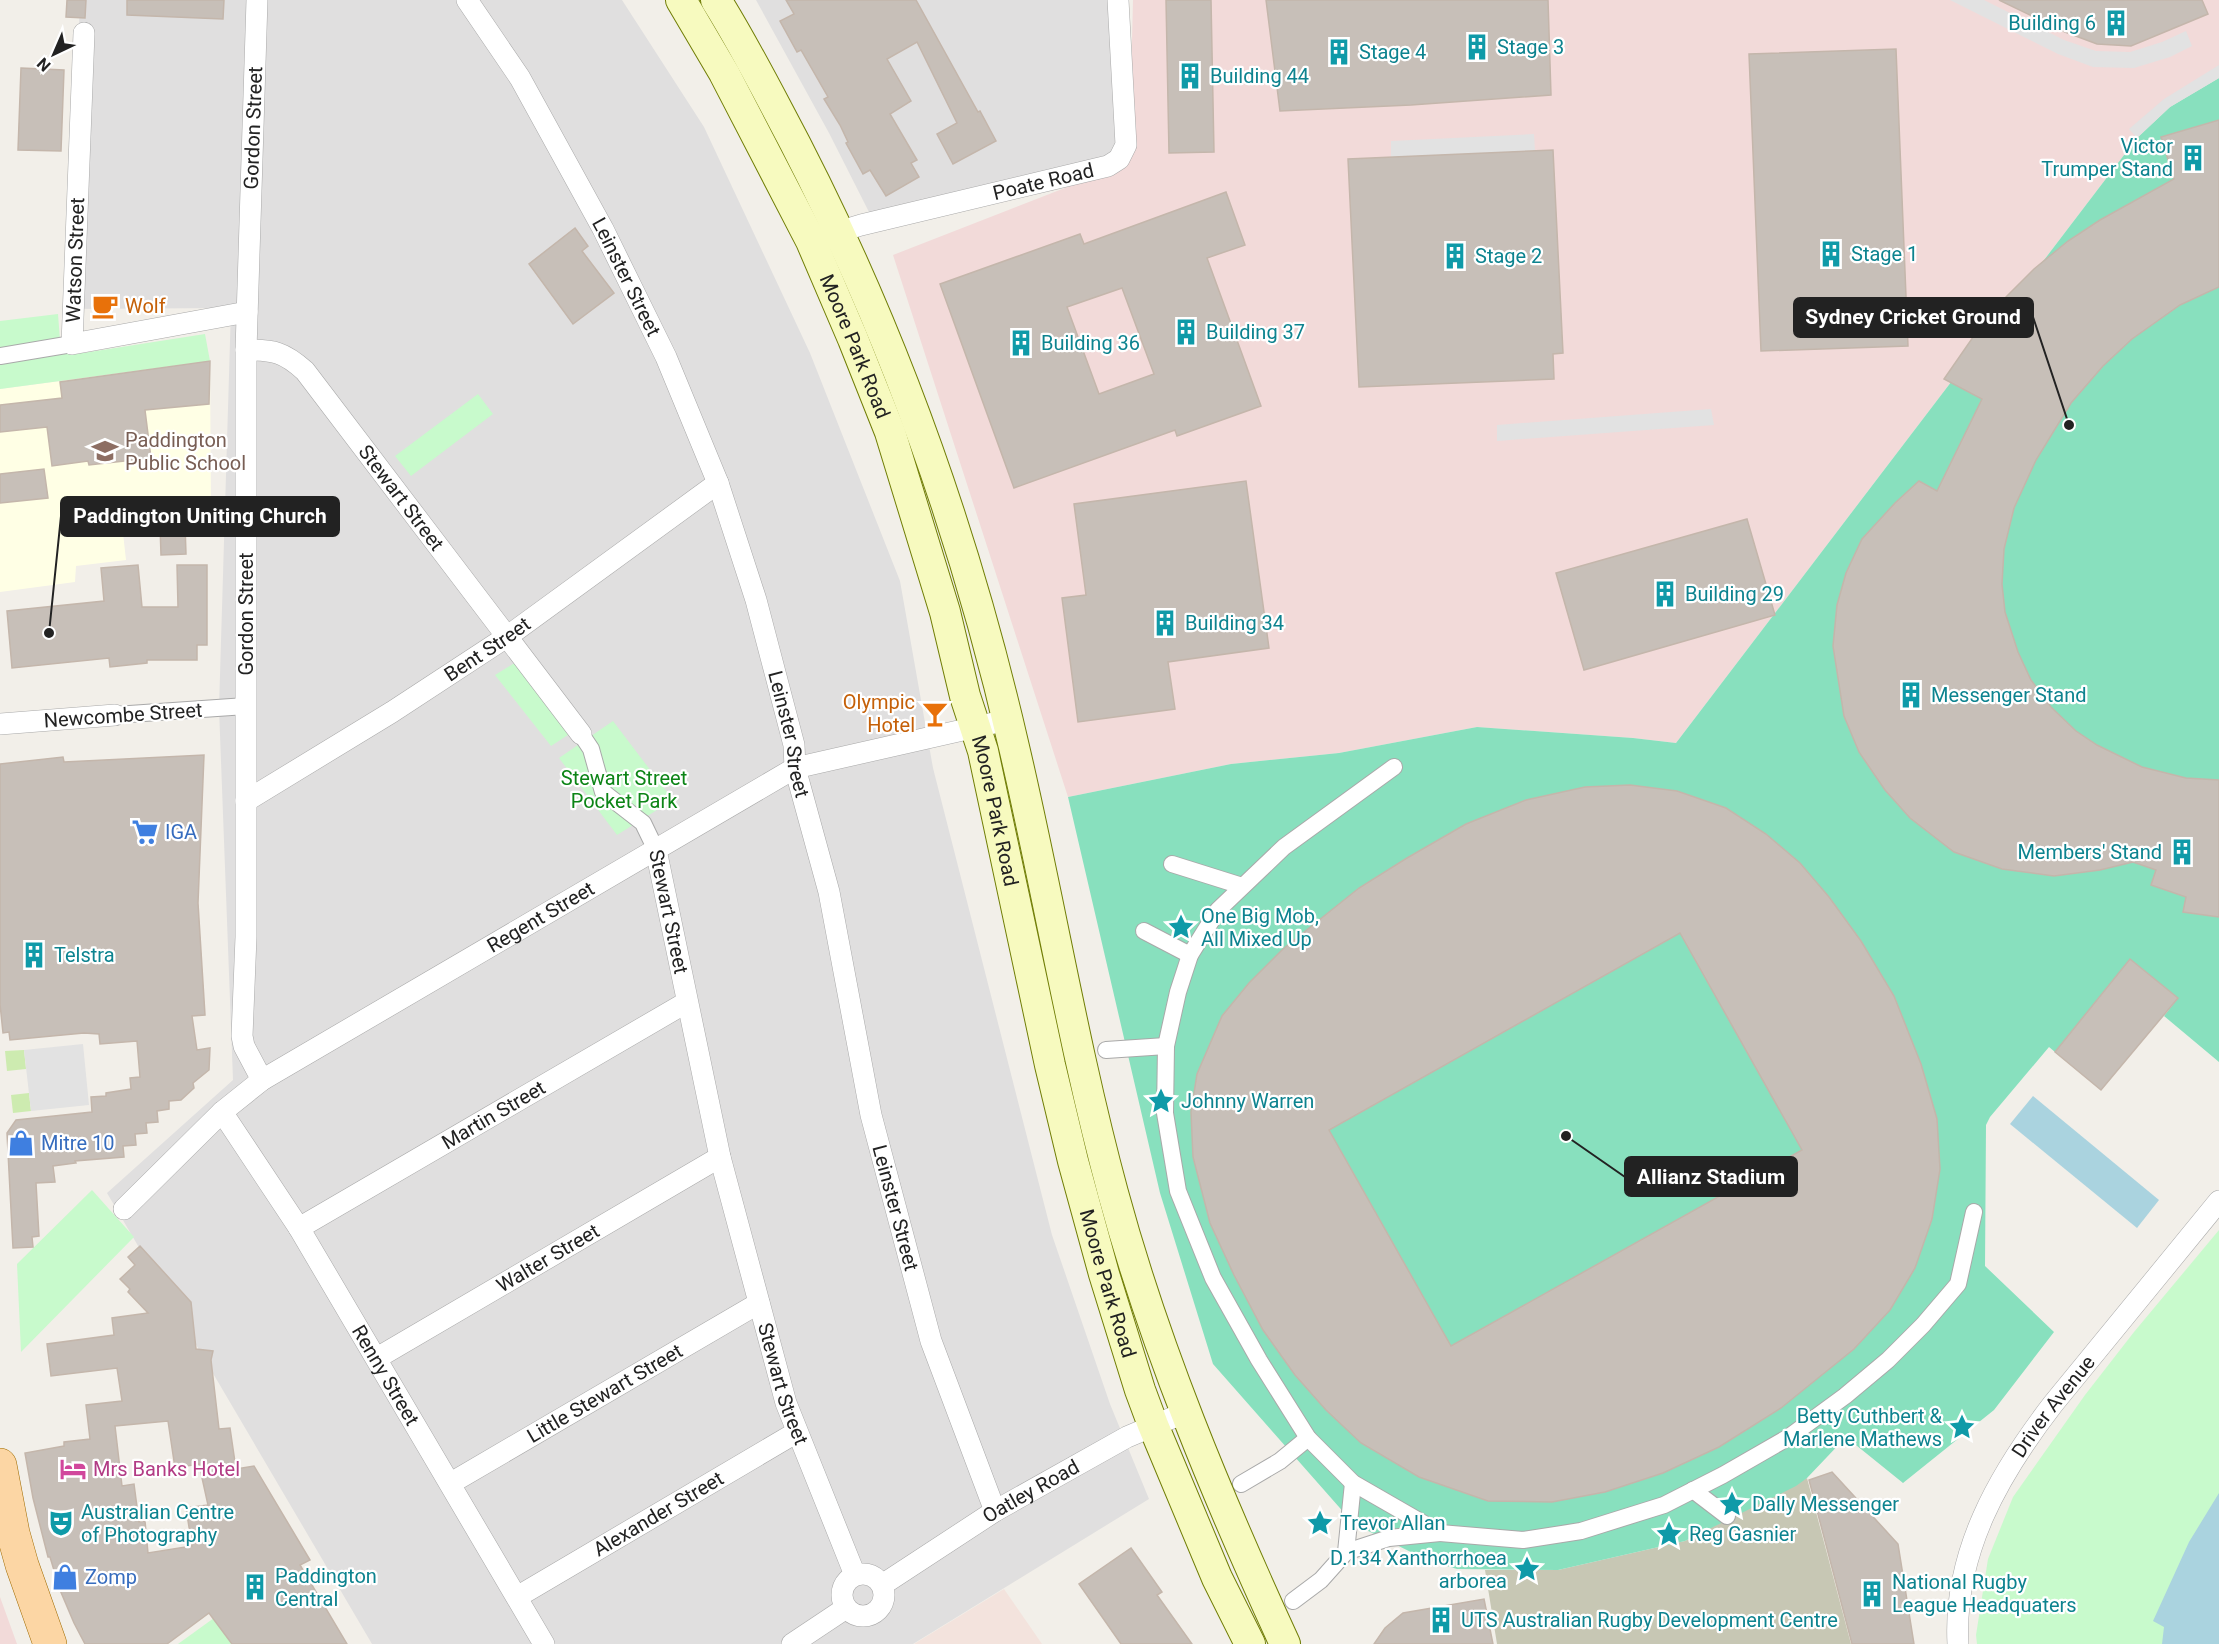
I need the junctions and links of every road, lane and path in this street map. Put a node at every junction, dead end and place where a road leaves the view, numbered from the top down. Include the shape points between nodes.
1 (257, 0) edge
2 (467, 0) edge
3 (681, 0) edge
4 (716, 0) edge
5 (1118, 0) edge
6 (84, 33) dead end
7 (839, 232) junction
8 (811, 241) junction
9 (247, 312) junction
10 (72, 344) junction
11 (246, 350) junction
12 (0, 356) edge
13 (718, 483) junction
14 (508, 636) junction
15 (246, 706) junction
16 (115, 715) joint
17 (1007, 720) junction
18 (0, 724) edge
19 (975, 727) junction
20 (581, 734) joint
21 (1394, 767) dead end
22 (795, 768) junction
23 (246, 801) junction
24 (656, 850) junction
25 (1172, 864) dead end
26 (1242, 886) junction
27 (1144, 931) dead end
28 (1190, 955) junction
29 (687, 1002) junction
30 (1166, 1046) junction
31 (1106, 1050) dead end
32 (262, 1080) junction
33 (222, 1112) junction
34 (720, 1157) junction
35 (2219, 1202) edge
36 (124, 1209) dead end
37 (1974, 1212) dead end
38 (299, 1228) junction
39 (759, 1303) junction
40 (377, 1358) junction
41 (1186, 1412) junction
42 (1153, 1425) junction
43 (797, 1432) junction
44 (1308, 1438) junction
45 (0, 1465) edge
46 (451, 1483) junction
47 (1353, 1483) junction
48 (1241, 1484) dead end
49 (1694, 1490) junction
50 (995, 1511) junction
51 (1727, 1516) dead end
52 (1440, 1533) junction
53 (1346, 1552) junction
54 (0, 1561) edge
55 (855, 1575) junction
56 (882, 1586) junction
57 (517, 1597) junction
58 (1293, 1601) dead end
59 (846, 1608) junction
60 (26, 1644) edge
61 (50, 1644) edge
62 (544, 1644) edge
63 (792, 1644) edge
64 (1250, 1644) edge
65 (1285, 1644) edge
66 (1958, 1644) edge

1 - 9 street, Gordon Street
2 - 13 street, Leinster Street via 520,78 603,229 666,357
3 - 8 main road, Moore Park Road via 724,73
4 - 7 main road, Moore Park Road
5 - 7 street, Poate Road via 1126,145 1119,159 1108,166
6 - 10 street, Watson Street
7 - 8 street, Poate Road
7 - 17 main road, Moore Park Road via 914,412 958,545
8 - 19 main road, Moore Park Road via 890,432 945,612
9 - 10 street, Watson Street
9 - 11 street, Gordon Street
10 - 12 street
11 - 14 street, Stewart Street via 288,356 304,370
11 - 15 street, Gordon Street
13 - 14 street, Bent Street
13 - 22 street, Leinster Street via 756,600 794,745
14 - 20 street, Stewart Street
14 - 23 street, Bent Street
15 - 16 street, Newcombe Street
15 - 23 street, Gordon Street
16 - 18 street, Newcombe Street
17 - 19 street, Regent Street
17 - 41 main road, Moore Park Road via 1097,1131 1132,1260
19 - 22 street, Regent Street
19 - 42 main road, Moore Park Road via 1073,1161 1104,1274
20 - 24 street, Stewart Street via 591,748 603,792 643,823
21 - 26 street via 1284,847
22 - 24 street, Regent Street
22 - 50 street, Leinster Street via 828,892 871,1115 931,1341
23 - 32 street, Gordon Street via 242,1036
24 - 29 street, Stewart Street
24 - 32 street, Regent Street
25 - 26 street
26 - 28 street via 1218,910
27 - 28 street
28 - 30 street
29 - 34 street, Stewart Street
29 - 38 street, Martin Street
30 - 31 street
30 - 44 street via 1165,1113 1178,1191 1213,1278
32 - 33 street, Regent Street
33 - 36 street, Regent Street
33 - 38 street, Renny Street
34 - 39 street, Stewart Street
34 - 40 street, Walter Street
35 - 66 street, Driver Avenue via 2052,1404 1999,1480 1968,1559 1960,1596
37 - 49 street via 1958,1284 1888,1360 1789,1437
38 - 40 street, Renny Street
39 - 43 street, Stewart Street
39 - 46 street, Little Stewart Street
40 - 46 street, Renny Street
41 - 42 street, Oatley Road
41 - 65 main road, Moore Park Road
42 - 50 street, Oatley Road
42 - 64 main road, Moore Park Road
43 - 55 street, Stewart Street
43 - 57 street, Alexander Street
44 - 47 street
44 - 48 street via 1280,1461
45 - 61 main road via 13,1533
46 - 57 street, Renny Street
47 - 52 street
47 - 53 street
49 - 51 street
49 - 52 street via 1664,1505 1581,1531 1523,1540
50 - 56 street, Oatley Road
52 - 53 street via 1389,1538
53 - 58 street via 1321,1580
54 - 60 main road
55 - 56 street via 868,1575
55 - 59 street via 842,1593
56 - 59 street via 883,1602 874,1613 860,1616
57 - 62 street, Renny Street
59 - 63 street

